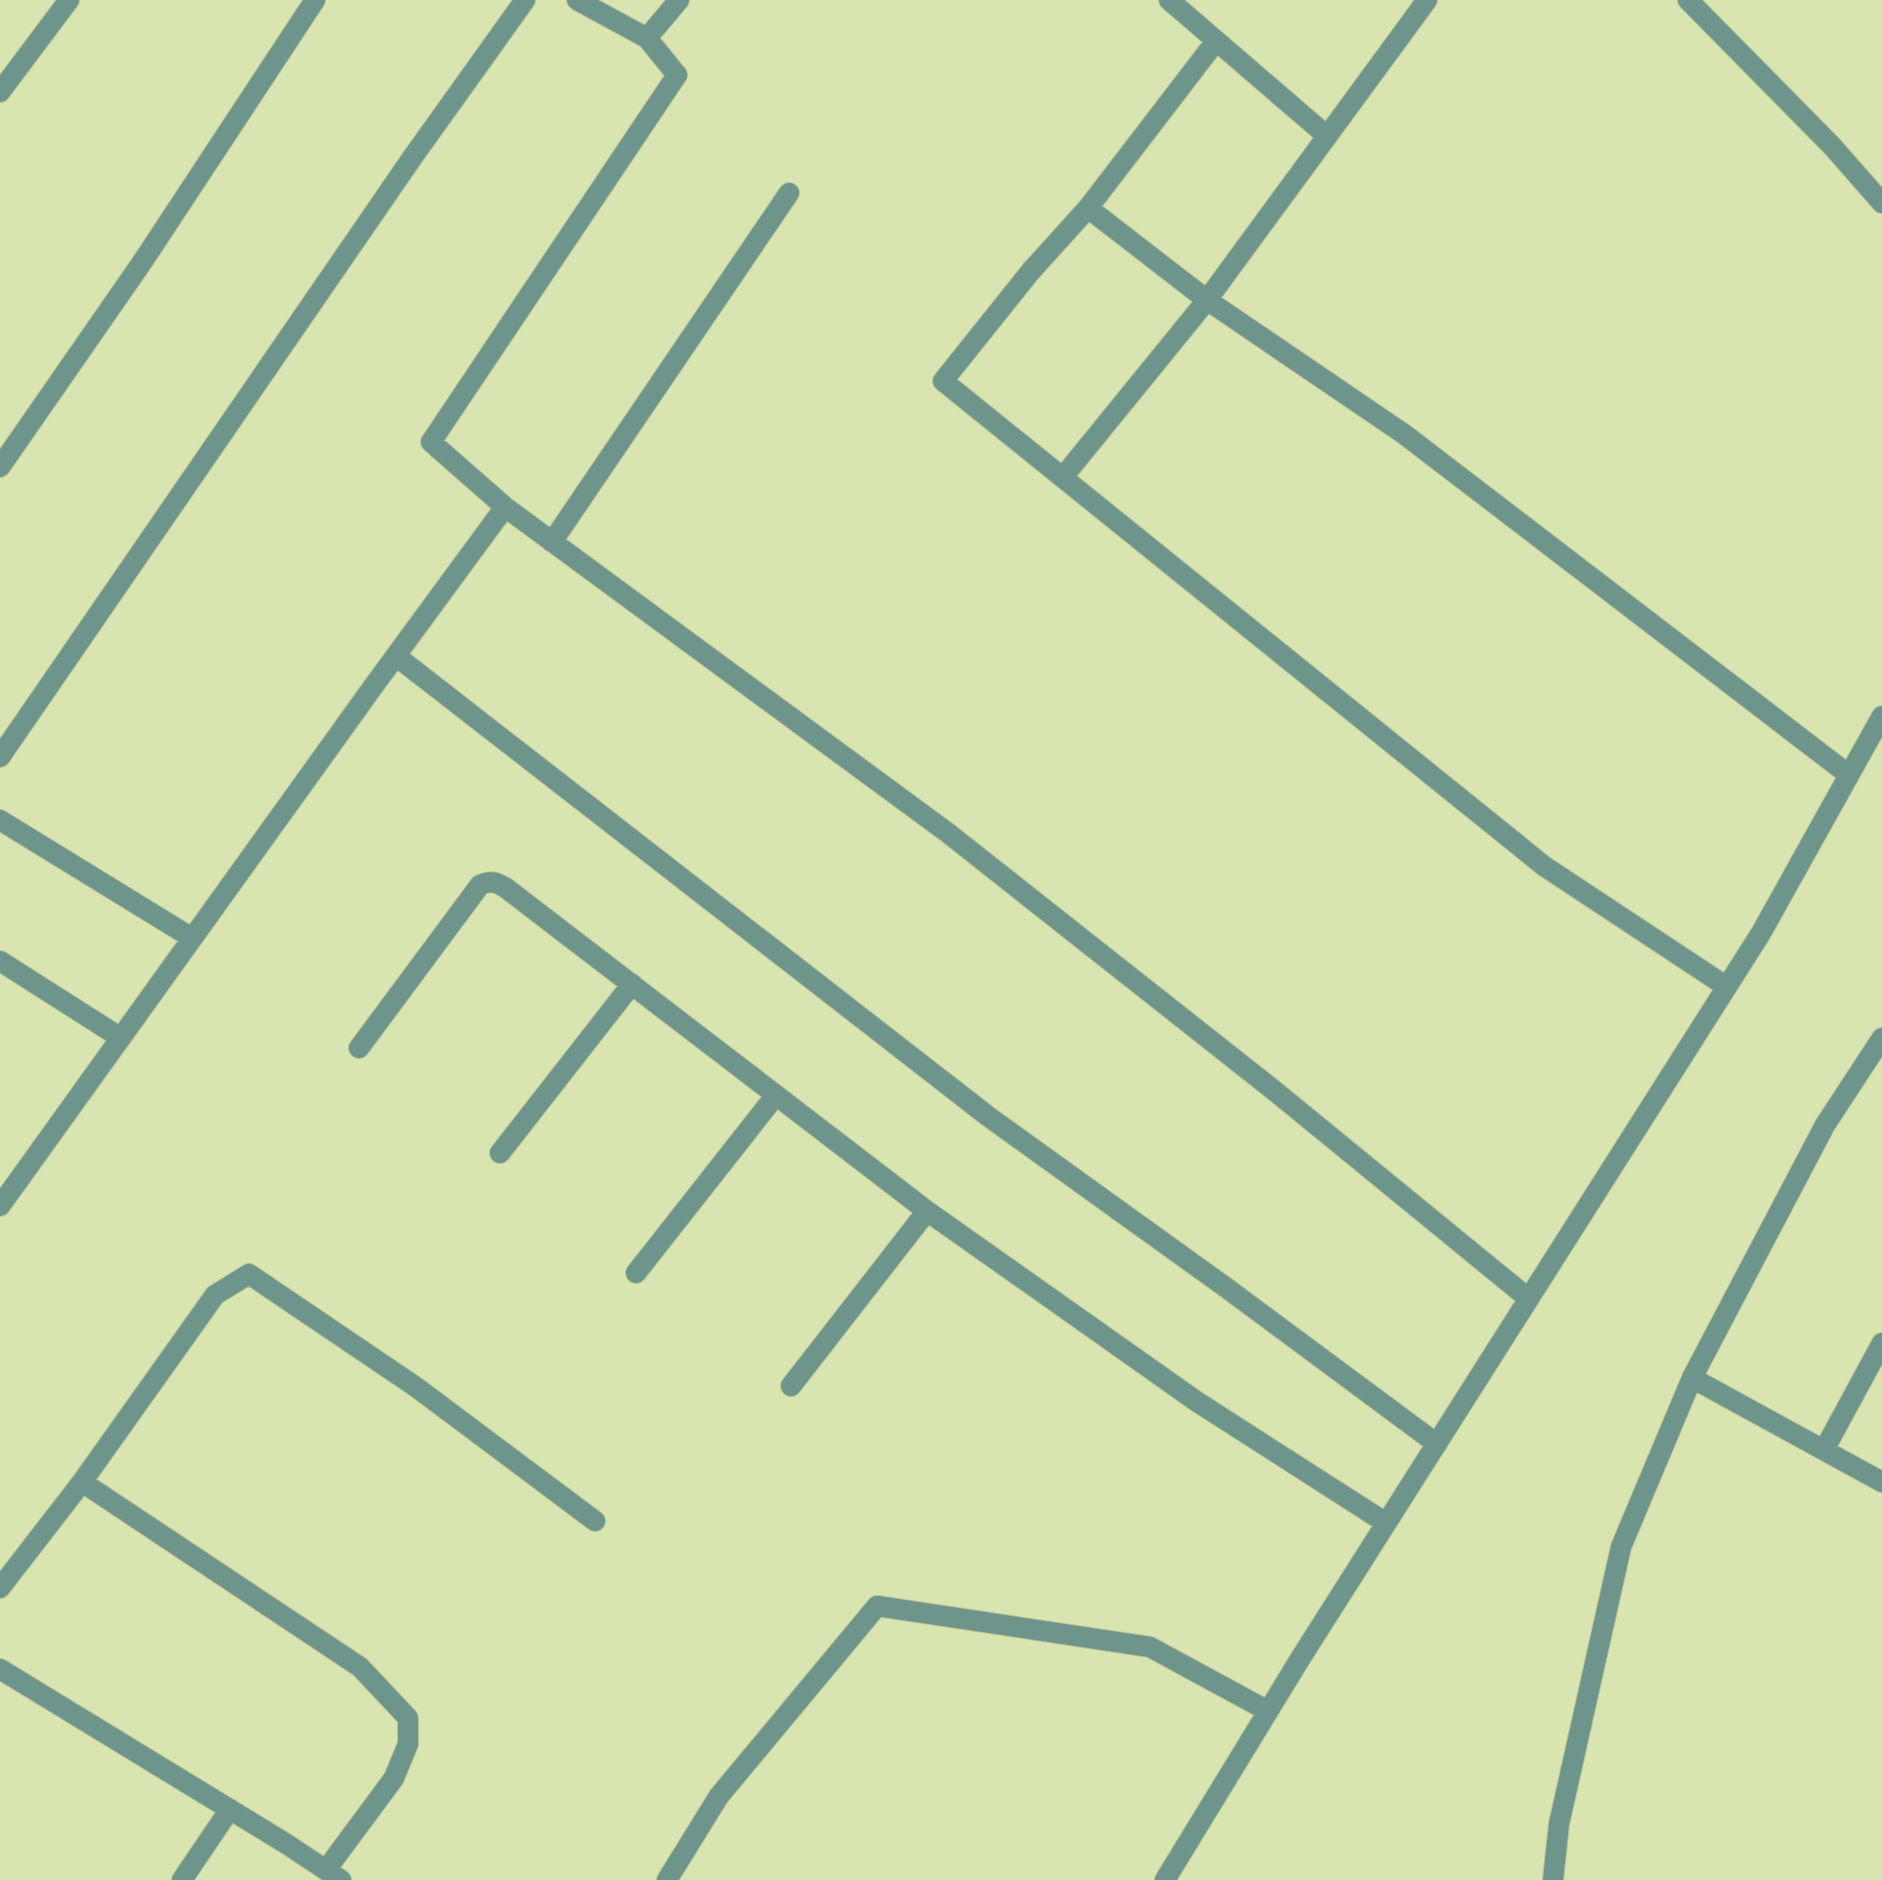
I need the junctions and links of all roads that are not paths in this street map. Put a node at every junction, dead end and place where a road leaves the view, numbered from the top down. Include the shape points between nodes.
1 (69, 0) edge
2 (315, 0) edge
3 (525, 0) edge
4 (577, 0) edge
5 (679, 0) edge
6 (1169, 0) edge
7 (1427, 0) edge
8 (1688, 0) edge
9 (647, 38) junction
10 (1216, 41) junction
11 (0, 92) edge
12 (1327, 136) junction
13 (789, 193) dead end
14 (1882, 203) edge
15 (1088, 208) junction
16 (1207, 300) junction
17 (0, 467) edge
18 (1063, 477) junction
19 (505, 507) junction
20 (552, 542) junction
21 (396, 656) junction
22 (1882, 716) edge
23 (0, 757) edge
24 (1849, 775) junction
25 (0, 820) edge
26 (192, 938) junction
27 (0, 961) edge
28 (632, 984) junction
29 (1727, 987) junction
30 (121, 1038) junction
31 (1882, 1038) edge
32 (359, 1048) dead end
33 (776, 1095) junction
34 (500, 1153) dead end
35 (0, 1206) edge
36 (927, 1211) junction
37 (636, 1273) dead end
38 (1529, 1299) junction
39 (1882, 1343) edge
40 (1692, 1378) junction
41 (791, 1386) dead end
42 (1437, 1444) junction
43 (1824, 1450) junction
44 (82, 1482) junction
45 (1882, 1482) edge
46 (595, 1521) dead end
47 (1386, 1523) junction
48 (0, 1588) edge
49 (0, 1669) edge
50 (1268, 1711) junction
51 (230, 1809) junction
52 (334, 1875) edge
53 (182, 1880) edge
54 (667, 1880) edge
55 (1165, 1880) edge
56 (1553, 1880) edge

1 - 11 street
2 - 17 street
3 - 23 street
4 - 9 street
5 - 9 street
6 - 10 street
7 - 12 street
8 - 14 street
9 - 19 street via 677,75 431,442
10 - 12 street
10 - 15 street
12 - 16 street
13 - 20 street
15 - 16 street
15 - 18 street via 943,381
16 - 18 street
16 - 24 street via 1404,434
18 - 29 street via 1544,866
19 - 20 street
19 - 21 street
20 - 38 street via 948,833
21 - 26 street
21 - 42 street via 989,1117
22 - 24 street
24 - 29 street
25 - 26 street
26 - 30 street
27 - 30 street
28 - 32 street via 506,888 488,881
28 - 33 street
28 - 34 street
29 - 38 street
30 - 35 street
31 - 40 street via 1825,1125
33 - 36 street
33 - 37 street
36 - 41 street
36 - 47 street via 1196,1401
38 - 42 street
39 - 43 street
40 - 43 street
40 - 56 street via 1621,1547 1559,1824
42 - 47 street
43 - 45 street
44 - 46 street via 215,1295 249,1274 416,1387
44 - 48 street
44 - 52 street via 360,1667 408,1718 408,1744 394,1778
47 - 50 street
49 - 51 street
50 - 54 street via 1150,1647 877,1606 719,1796
50 - 55 street
51 - 52 street
51 - 53 street

